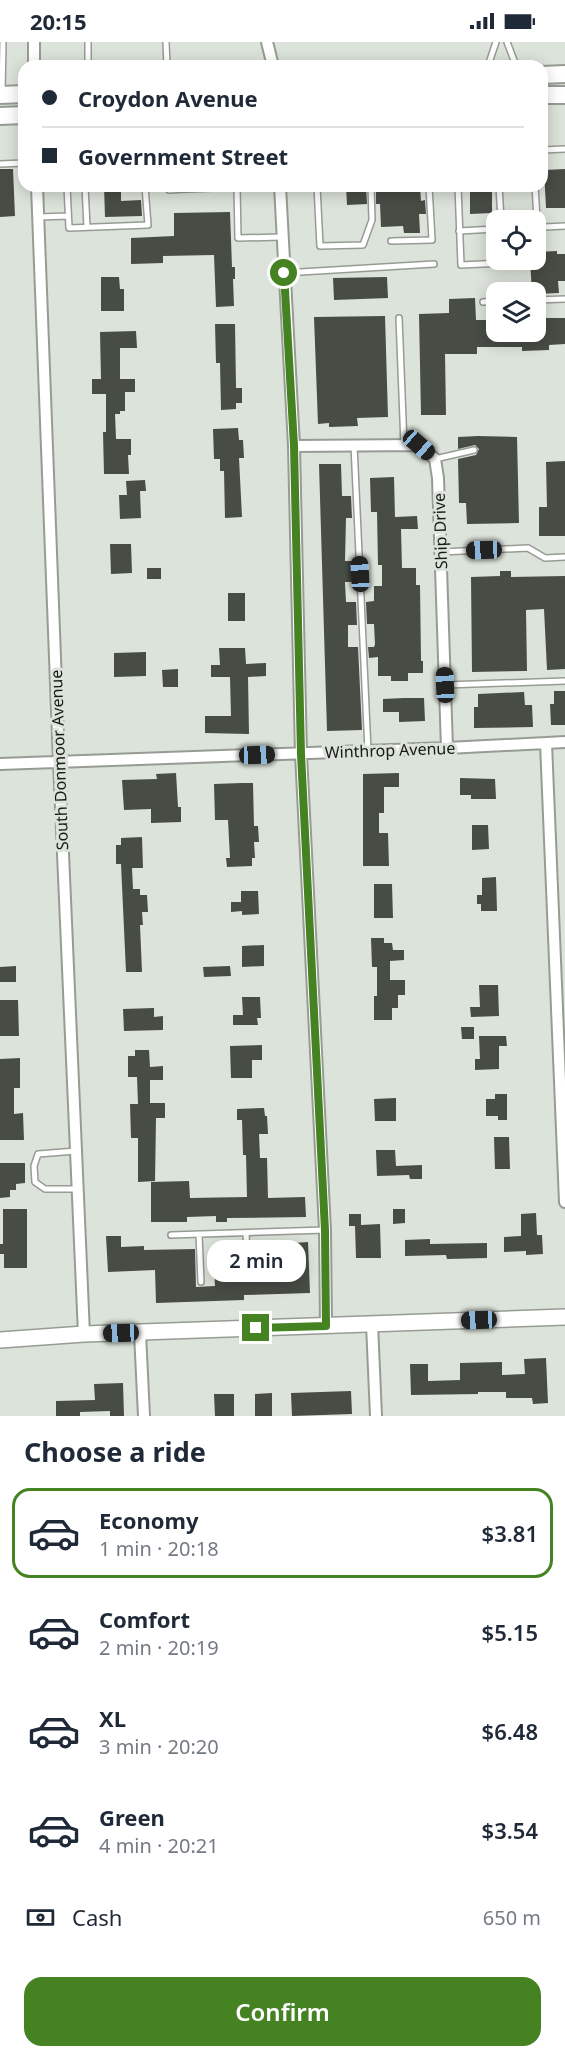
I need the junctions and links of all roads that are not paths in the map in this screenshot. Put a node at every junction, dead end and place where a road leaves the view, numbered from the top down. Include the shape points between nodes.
1 (3, 42) edge
2 (34, 42) edge
3 (88, 42) edge
4 (166, 42) edge
5 (267, 42) edge
6 (496, 42) edge
7 (507, 42) edge
8 (34, 60) edge
9 (88, 60) edge
10 (167, 60) edge
11 (272, 60) edge
12 (490, 60) edge
13 (514, 60) edge
14 (565, 74) edge
15 (548, 75) edge
16 (18, 94) edge
17 (565, 94) edge
18 (1, 95) edge
19 (548, 95) edge
20 (18, 115) edge
21 (0, 116) edge
22 (565, 149) edge
23 (548, 150) edge
24 (18, 163) edge
25 (0, 164) edge
26 (37, 192) edge
27 (67, 192) edge
28 (85, 192) edge
29 (145, 192) edge
30 (237, 192) edge
31 (280, 192) edge
32 (318, 192) edge
33 (371, 192) edge
34 (429, 192) edge
35 (458, 192) edge
36 (499, 192) edge
37 (535, 192) edge
38 (500, 210) edge
39 (68, 216) junction
40 (38, 217) junction
41 (565, 226) edge
42 (87, 227) junction
43 (486, 230) edge
44 (459, 231) junction
45 (282, 237) junction
46 (391, 241) dead end
47 (434, 264) dead end
48 (486, 264) edge
49 (284, 273) junction
50 (565, 299) edge
51 (546, 300) edge
52 (483, 302) dead end
53 (486, 302) edge
54 (399, 318) dead end
55 (354, 445) junction
56 (404, 445) junction
57 (294, 446) junction
58 (474, 450) dead end
59 (435, 459) junction
60 (441, 552) junction
61 (565, 557) edge
62 (565, 681) edge
63 (445, 685) junction
64 (565, 742) edge
65 (546, 743) junction
66 (447, 748) junction
67 (368, 751) junction
68 (301, 754) junction
69 (59, 762) junction
70 (0, 764) edge
71 (76, 1151) junction
72 (77, 1189) junction
73 (565, 1202) edge
74 (325, 1230) junction
75 (246, 1233) junction
76 (199, 1234) junction
77 (171, 1235) dead end
78 (248, 1277) dead end
79 (201, 1282) dead end
80 (565, 1317) edge
81 (372, 1324) junction
82 (326, 1326) junction
83 (140, 1333) junction
84 (84, 1334) junction
85 (0, 1340) edge
86 (144, 1416) edge
87 (376, 1416) edge

1 - 18 lane
2 - 8 street
3 - 9 lane
4 - 10 lane
5 - 11 street
6 - 12 lane
7 - 13 lane
14 - 15 main road
16 - 18 main road
17 - 19 main road
20 - 21 main road
22 - 23 lane
24 - 25 lane
26 - 40 street, South Donmoor Avenue
27 - 39 lane
28 - 42 lane
29 - 42 lane via 148,225
30 - 45 lane via 238,238
31 - 45 street
32 - 33 lane via 320,246 363,245 372,220
34 - 46 lane via 432,240
35 - 44 lane
36 - 38 lane
37 - 41 lane via 539,224
39 - 40 lane
39 - 42 lane via 69,228
40 - 69 street, South Donmoor Avenue
43 - 44 lane
44 - 48 lane via 461,265
45 - 49 street
47 - 49 lane
49 - 57 street
50 - 51 lane
52 - 53 lane
54 - 56 lane
55 - 56 street
55 - 57 street
55 - 67 lane
56 - 59 street via 419,445
57 - 68 street
58 - 59 lane
59 - 60 street, Ship Drive
60 - 61 lane via 528,548 545,558
60 - 63 street, Ship Drive
62 - 63 lane
63 - 66 street, Ship Drive
64 - 65 street, Winthrop Avenue
65 - 66 street, Winthrop Avenue
65 - 73 street
66 - 67 street, Winthrop Avenue
67 - 68 street, Winthrop Avenue
68 - 69 street, Winthrop Avenue
68 - 74 street
69 - 70 street, Winthrop Avenue
69 - 71 street, South Donmoor Avenue
71 - 72 street, South Donmoor Avenue
71 - 72 lane via 38,1154 34,1182 45,1189
72 - 84 street, South Donmoor Avenue
74 - 75 lane
74 - 82 street
75 - 76 lane
75 - 78 lane
76 - 77 lane
76 - 79 lane
80 - 81 main road
81 - 82 main road
81 - 87 street
82 - 83 main road
83 - 84 main road
83 - 86 street
84 - 85 main road

